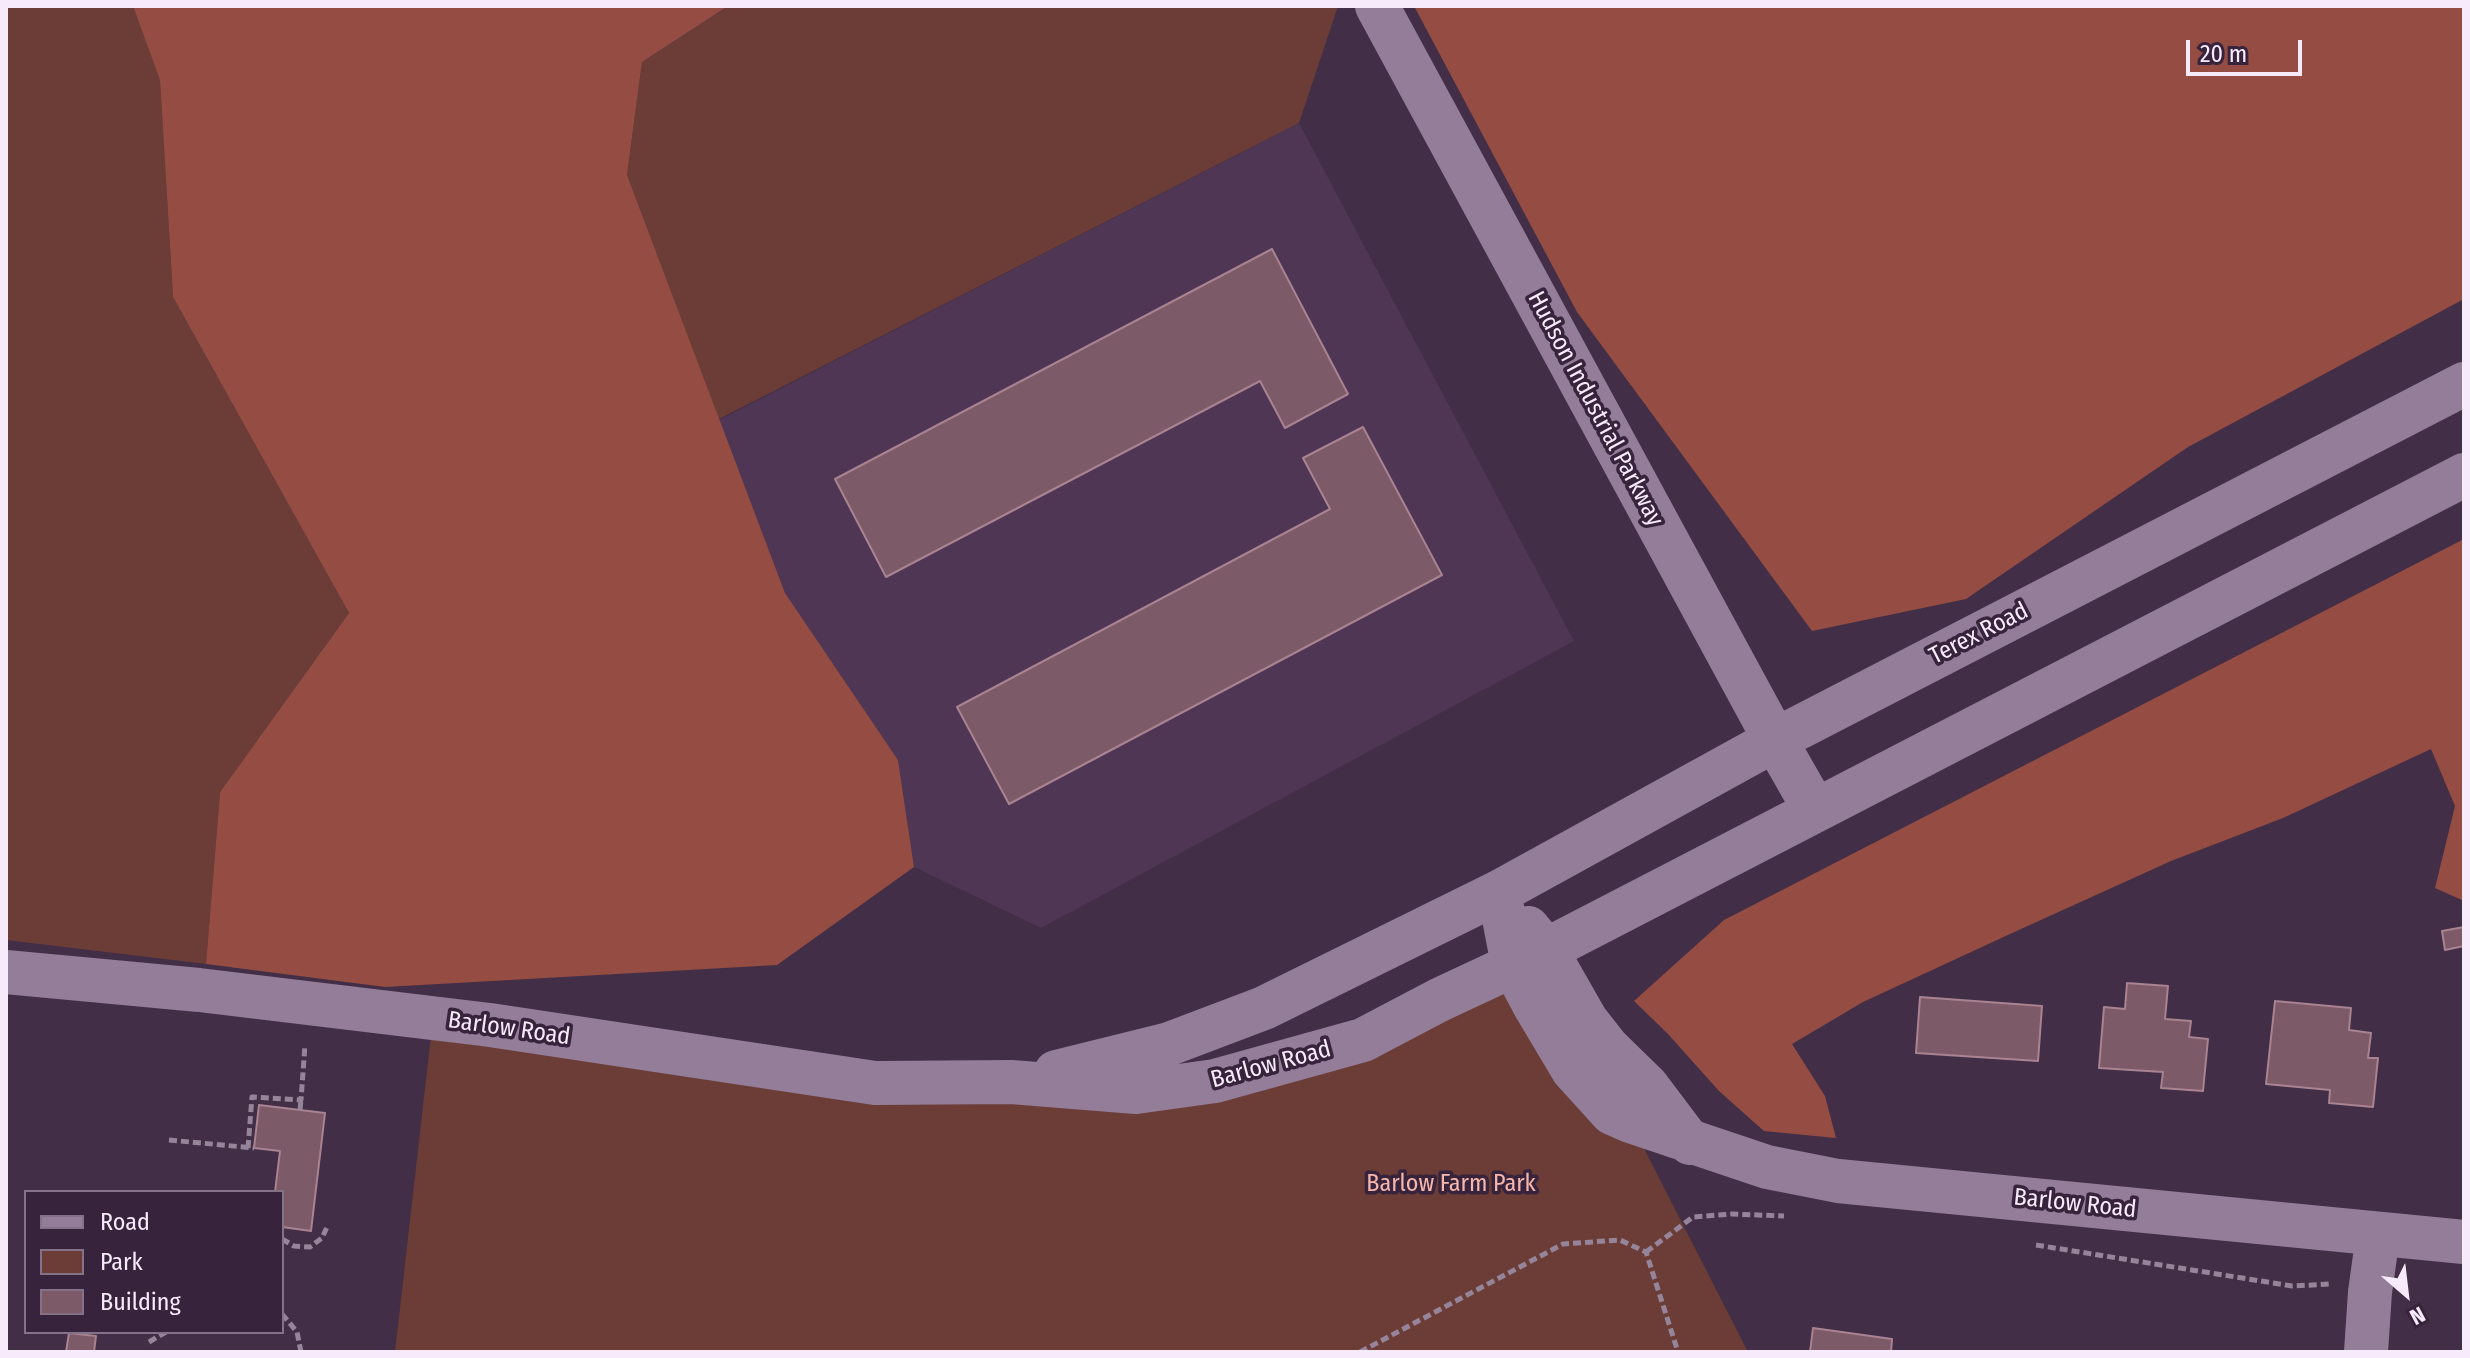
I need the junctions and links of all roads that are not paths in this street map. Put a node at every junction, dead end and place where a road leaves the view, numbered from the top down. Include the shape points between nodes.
1 (1377, 6) edge
2 (2464, 384) edge
3 (2464, 475) edge
4 (1775, 740) junction
5 (1815, 810) junction
6 (1499, 892) junction
7 (1530, 957) junction
8 (6, 972) edge
9 (1011, 1082) junction
10 (2378, 1235) junction
11 (2464, 1242) edge
12 (2366, 1352) edge

1 - 4 street, Hudson Industrial Parkway
2 - 4 street, Terex Road
3 - 5 street
4 - 5 street, Hudson Industrial Parkway
4 - 6 street, Terex Road
5 - 7 street
6 - 7 street, Barlow Road
6 - 9 street, Barlow Road via 1264,1008 1169,1044
7 - 9 street, Barlow Road via 1363,1040 1215,1081 1136,1092
7 - 10 street, Barlow Road via 1573,1070 1612,1113 1690,1143 1767,1167 1838,1181
8 - 9 street, Barlow Road via 490,1025 875,1083
10 - 11 street, Barlow Road
10 - 12 street

